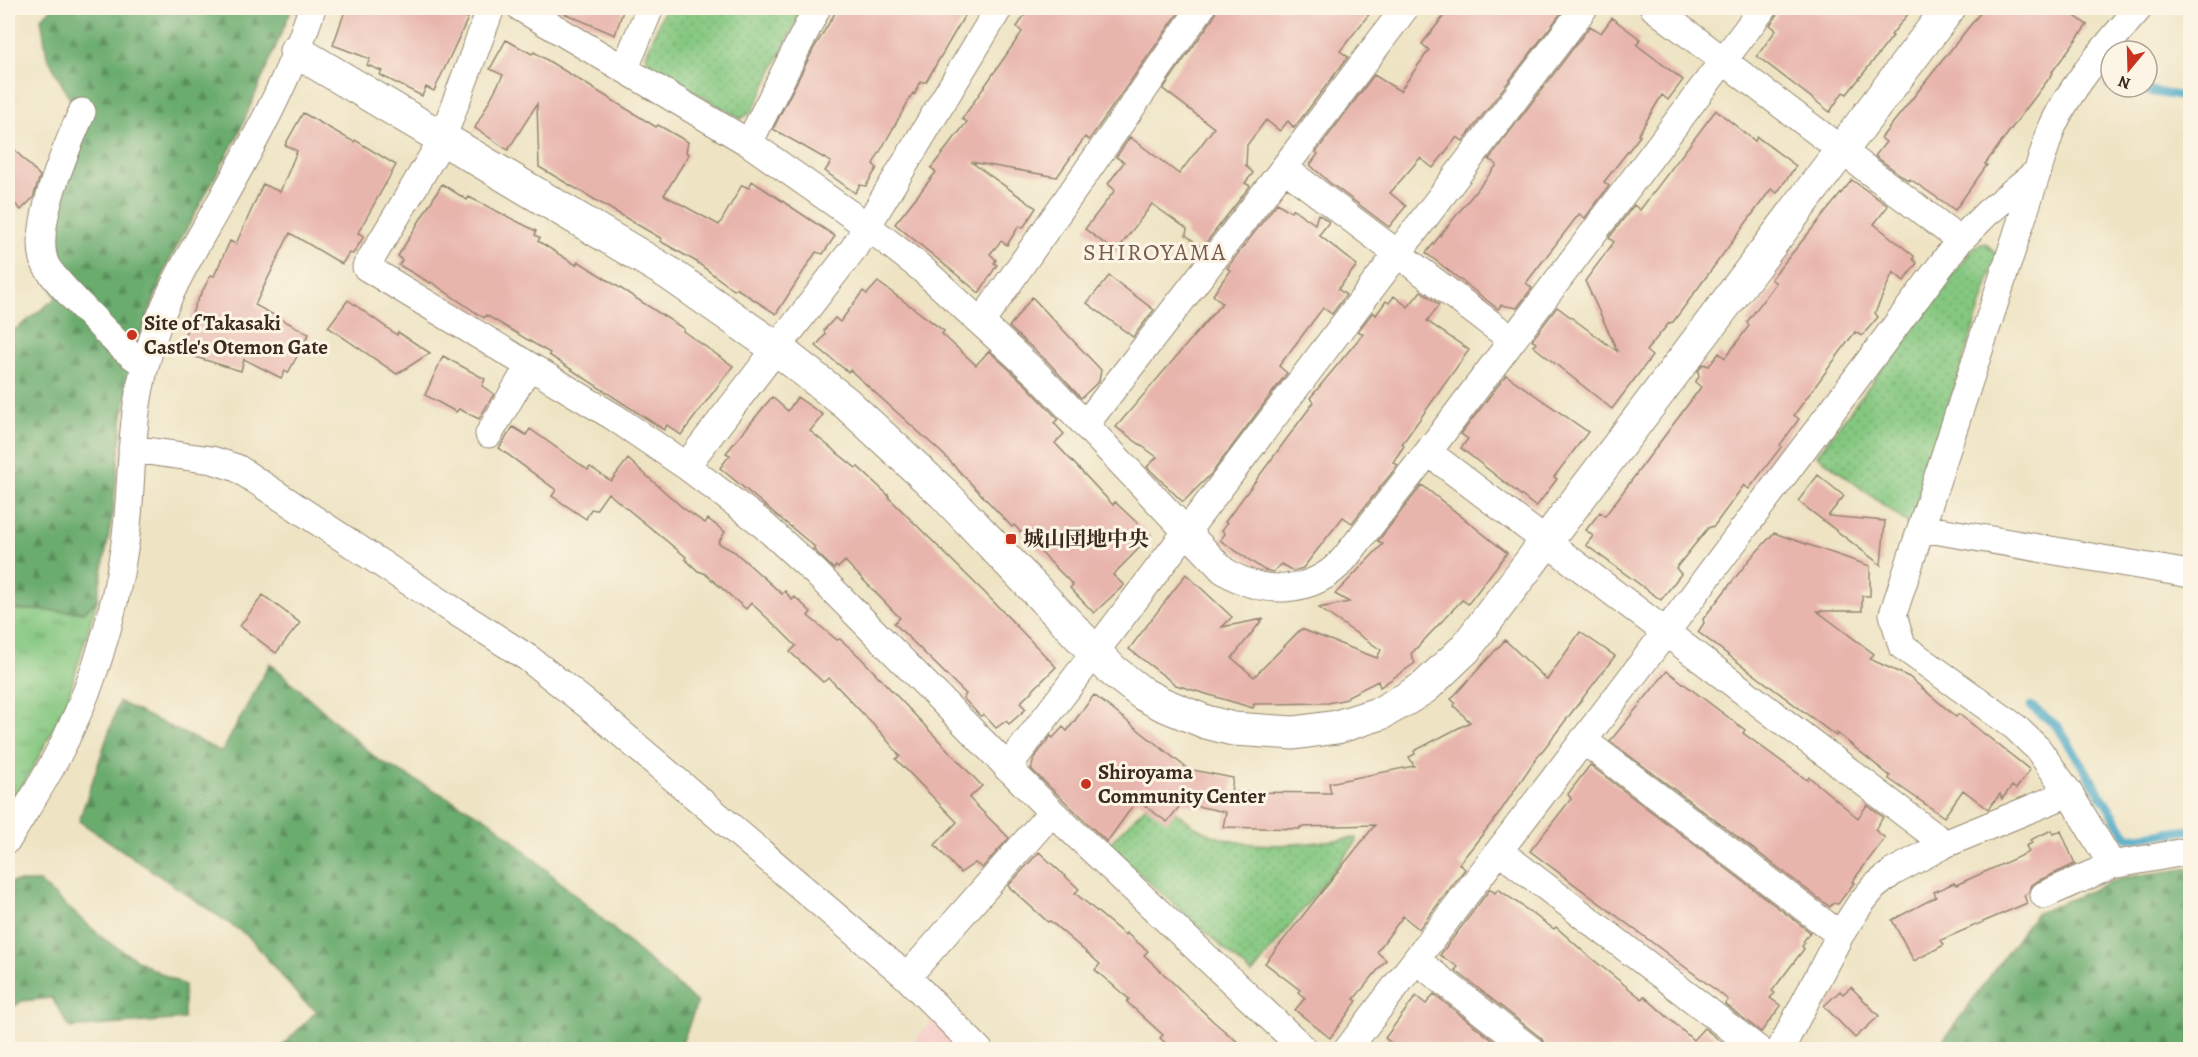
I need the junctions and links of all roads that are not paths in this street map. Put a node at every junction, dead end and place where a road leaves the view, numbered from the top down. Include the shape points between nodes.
1 (312, 8) edge
2 (491, 8) edge
3 (521, 8) edge
4 (650, 8) edge
5 (817, 8) edge
6 (999, 8) edge
7 (1201, 8) edge
8 (1405, 8) edge
9 (1584, 8) edge
10 (1654, 8) edge
11 (1763, 8) edge
12 (1948, 8) edge
13 (2139, 8) edge
14 (296, 51) junction
15 (1724, 60) junction
16 (625, 68) junction
17 (82, 112) dead end
18 (441, 139) junction
19 (749, 143) junction
20 (1841, 150) junction
21 (1284, 168) junction
22 (2038, 171) junction
23 (867, 226) junction
24 (1960, 240) junction
25 (1398, 254) junction
26 (982, 321) junction
27 (1511, 339) junction
28 (776, 348) junction
29 (145, 364) junction
30 (529, 366) junction
31 (1085, 425) junction
32 (489, 434) dead end
33 (132, 449) junction
34 (1428, 452) junction
35 (686, 466) junction
36 (1922, 528) junction
37 (1187, 532) junction
38 (1546, 541) junction
39 (2190, 574) edge
40 (1666, 632) junction
41 (1095, 653) junction
42 (1583, 740) junction
43 (1007, 768) junction
44 (2069, 793) junction
45 (1052, 812) junction
46 (8, 839) edge
47 (1945, 844) junction
48 (1499, 851) junction
49 (2190, 851) edge
50 (2112, 865) junction
51 (2043, 895) dead end
52 (1840, 935) junction
53 (1416, 960) junction
54 (907, 977) junction
55 (979, 1050) edge
56 (1305, 1050) edge
57 (1347, 1050) edge
58 (1531, 1050) edge
59 (1759, 1050) edge
60 (1780, 1050) edge

1 - 14 street
2 - 18 street
3 - 16 street
4 - 16 street
5 - 19 street
6 - 23 street
7 - 26 street
8 - 21 street
9 - 25 street
10 - 15 street
11 - 15 street
12 - 20 street
13 - 22 street via 2058,112
14 - 18 street
14 - 29 street via 265,121 169,294
15 - 20 street
15 - 27 street
16 - 19 street
17 - 29 street via 54,178 45,215 43,244 47,266 81,307 128,354
18 - 28 street via 667,272
18 - 30 street via 366,267
19 - 23 street
20 - 24 street
20 - 38 street
21 - 25 street
21 - 31 street
22 - 24 street
22 - 36 street
23 - 26 street
23 - 28 street
24 - 40 street
25 - 27 street
25 - 37 street
26 - 31 street
27 - 34 street
28 - 35 street
28 - 41 street via 846,403 936,486
29 - 33 street
30 - 32 street
30 - 35 street
31 - 37 street
33 - 46 street via 120,574 98,658 54,761
33 - 54 street via 212,460 237,468 528,658
34 - 37 street via 1335,570 1303,586 1268,588 1234,578
34 - 38 street
35 - 43 street via 759,521 815,572
36 - 39 street
36 - 44 street via 1893,614 1902,646 2015,728 2038,749
37 - 41 street
38 - 40 street
38 - 41 street via 1446,669 1425,687 1381,713 1336,728 1274,733 1206,723 1143,694
40 - 42 street
40 - 47 street
41 - 43 street
42 - 48 street
42 - 52 street
43 - 45 street
44 - 47 street
44 - 50 street
45 - 54 street
45 - 56 street
47 - 52 street via 1893,872 1874,888
48 - 53 street
48 - 59 street
49 - 50 street
50 - 51 street
52 - 60 street
53 - 57 street
53 - 58 street
54 - 55 street

